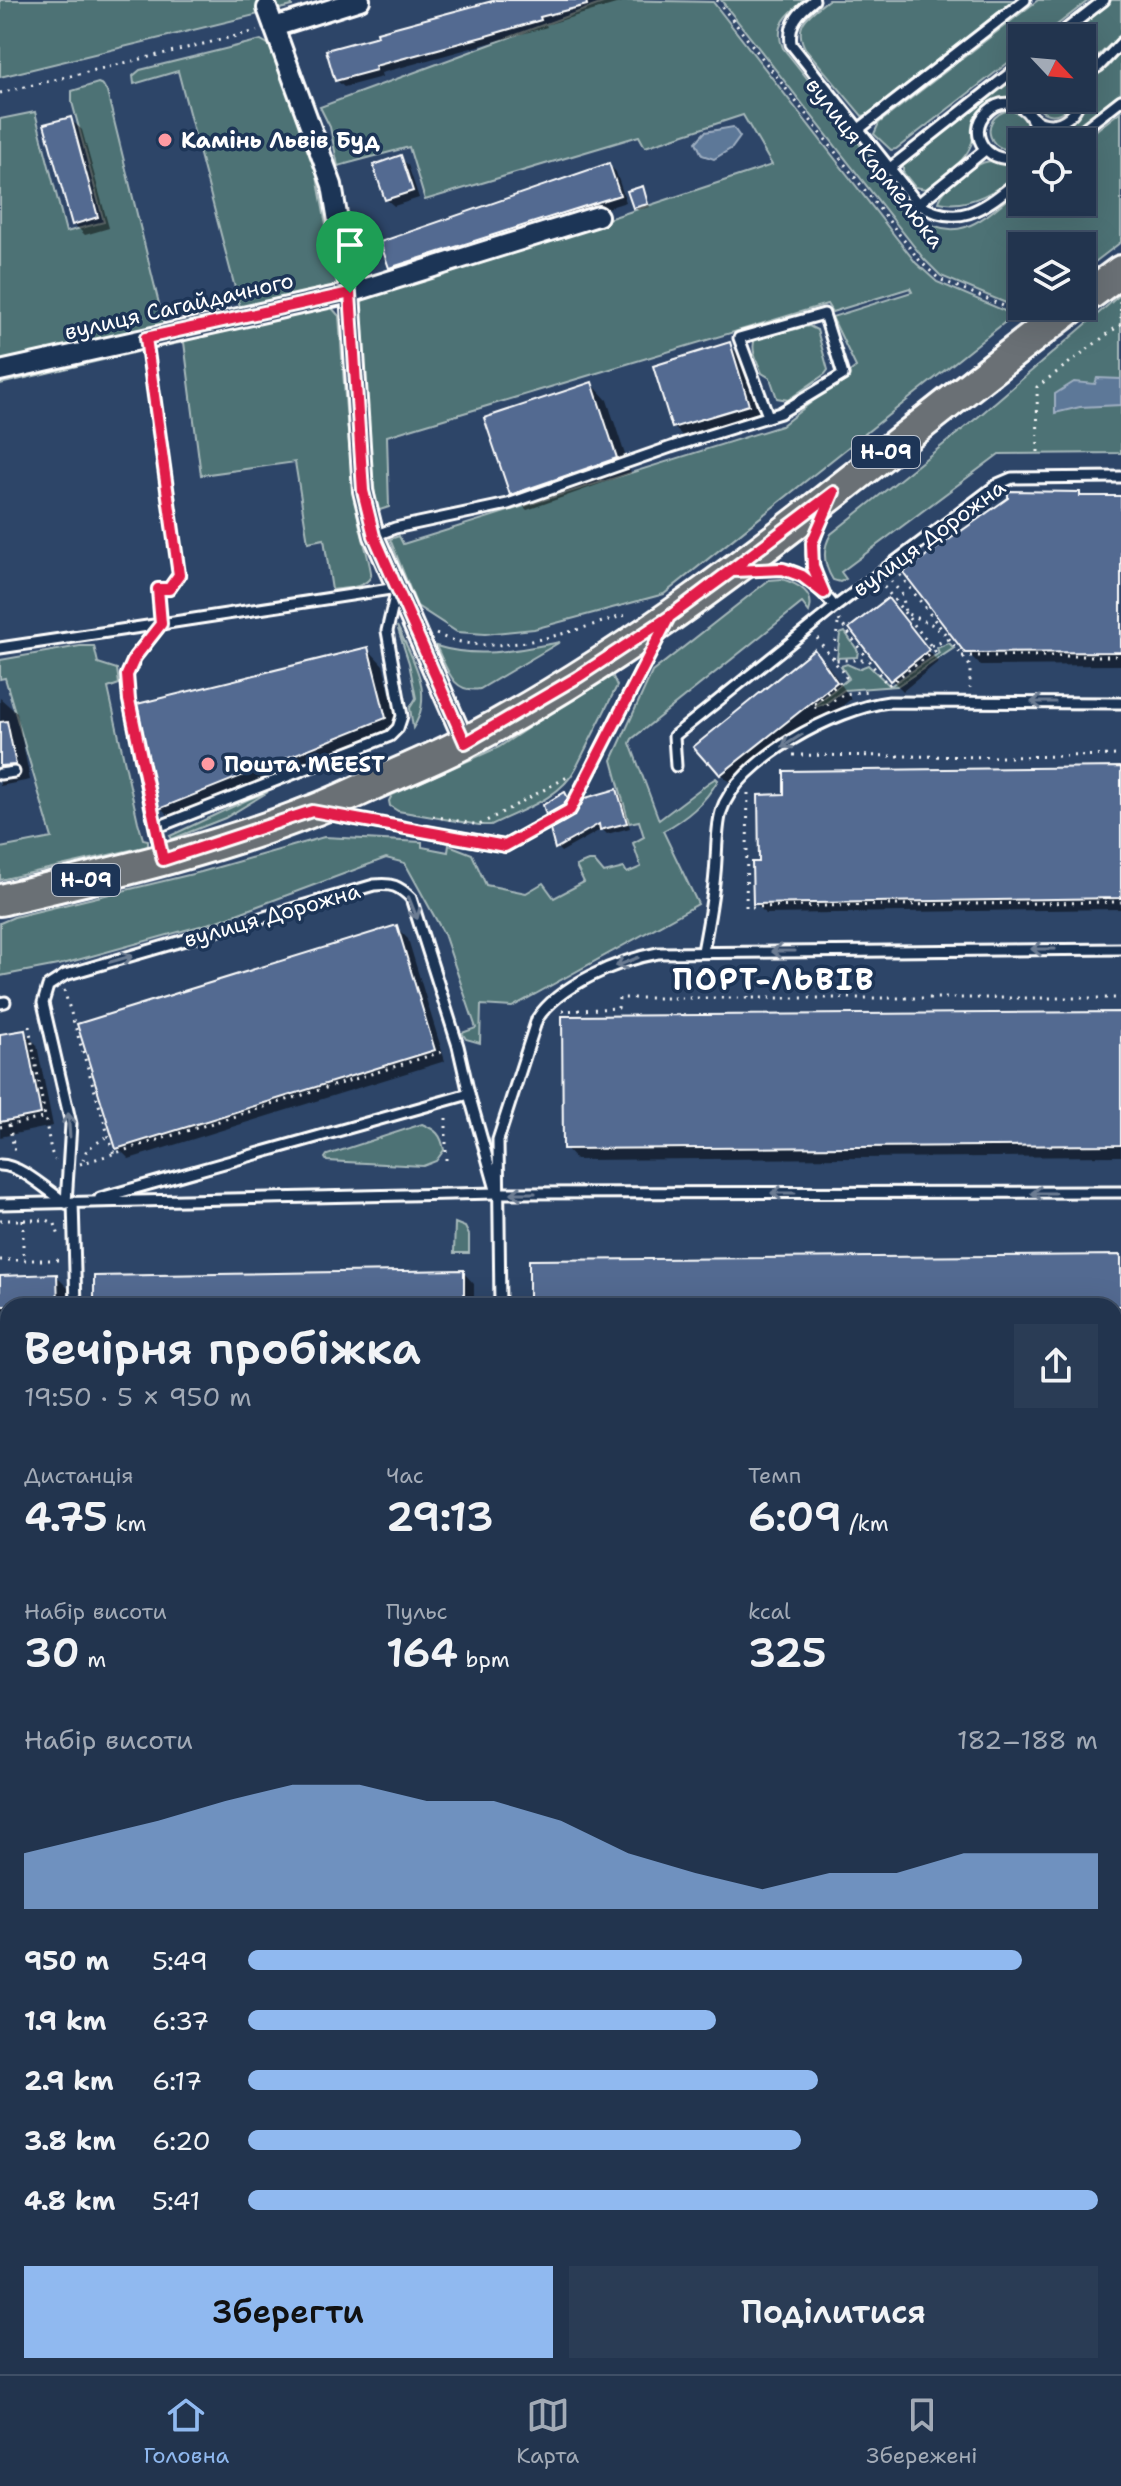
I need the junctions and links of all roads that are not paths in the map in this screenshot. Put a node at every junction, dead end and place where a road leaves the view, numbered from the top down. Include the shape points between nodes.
1 (360, 0) edge
2 (814, 0) edge
3 (1025, 0) edge
4 (1104, 0) edge
5 (267, 8) dead end
6 (1073, 24) edge
7 (274, 27) junction
8 (1121, 43) edge
9 (1096, 68) edge
10 (1008, 75) edge
11 (1121, 100) edge
12 (1074, 112) edge
13 (1030, 114) junction
14 (1035, 128) edge
15 (1085, 128) edge
16 (859, 129) junction
17 (985, 150) junction
18 (1008, 159) edge
19 (890, 168) junction
20 (1008, 189) edge
21 (918, 204) junction
22 (598, 216) dead end
23 (1121, 271) edge
24 (1096, 290) edge
25 (350, 293) junction
26 (1056, 320) edge
27 (146, 338) junction
28 (0, 371) edge
29 (768, 416) junction
30 (1121, 477) edge
31 (834, 492) junction
32 (374, 536) junction
33 (732, 571) junction
34 (397, 588) junction
35 (824, 593) junction
36 (835, 607) junction
37 (669, 617) junction
38 (161, 624) junction
39 (0, 648) edge
40 (1121, 703) edge
41 (465, 743) junction
42 (676, 766) dead end
43 (14, 772) dead end
44 (0, 774) edge
45 (312, 811) junction
46 (155, 828) junction
47 (163, 860) junction
48 (0, 900) edge
49 (1121, 949) edge
50 (703, 951) junction
51 (469, 1094) junction
52 (0, 1165) edge
53 (1121, 1192) edge
54 (497, 1193) junction
55 (85, 1202) junction
56 (69, 1203) junction
57 (0, 1204) edge
58 (75, 1298) edge
59 (500, 1298) edge

1 - 7 street
2 - 16 lane via 795,18 791,44
3 - 16 lane
4 - 6 lane
5 - 7 street
7 - 25 street via 332,185
8 - 9 lane
10 - 19 lane
11 - 15 lane
12 - 13 lane via 1048,124
13 - 14 lane
13 - 17 lane via 1012,103 990,109 979,128
16 - 19 lane
17 - 18 lane
17 - 21 lane
19 - 21 lane
20 - 21 lane via 972,213 958,216
22 - 25 street, вулиця Сагайдачного
23 - 24 main road
25 - 27 street, вулиця Сагайдачного
25 - 32 street via 363,491
26 - 31 main road, вулиця Дорожна / Н-09
27 - 28 street, вулиця Сагайдачного
27 - 38 lane via 179,575 169,589 158,589
29 - 29 lane via 843,375 824,314 739,338
29 - 32 lane via 508,504
30 - 36 lane, вулиця Дорожна via 1012,478 998,484
31 - 33 main road, вулиця Дорожна / Н-09
31 - 35 lane, вулиця Дорожна via 812,543 813,567
32 - 34 street
33 - 35 lane, вулиця Дорожна via 783,569
33 - 37 main road, вулиця Дорожна / Н-09
34 - 38 lane
34 - 41 street
34 - 46 lane via 387,631 402,716 390,736
35 - 36 lane, вулиця Дорожна
36 - 42 lane, вулиця Дорожна via 674,736
37 - 41 main road, вулиця Дорожна / Н-09
37 - 45 lane via 570,810 505,846
38 - 39 lane
38 - 46 lane via 127,675
40 -> 50 lane via 889,702 856,709 806,732 753,766 732,787 721,814
41 - 45 main road, вулиця Дорожна / Н-09
43 - 44 lane
45 - 47 main road, вулиця Дорожна / Н-09
46 - 47 lane
47 - 48 main road, вулиця Дорожна / Н-09
49 -> 50 lane
50 -> 54 lane via 633,959 545,1006 498,1140
51 - 54 lane, вулиця Дорожна
51 - 55 lane
56 -> 51 lane, вулиця Дорожна via 71,1124 43,1003 48,986 65,975 374,885 399,886 411,898
52 - 56 lane via 25,1173
53 -> 54 lane
54 - 55 lane
54 - 59 lane
55 - 56 lane
56 - 57 lane
56 - 58 lane, вулиця Дорожна

